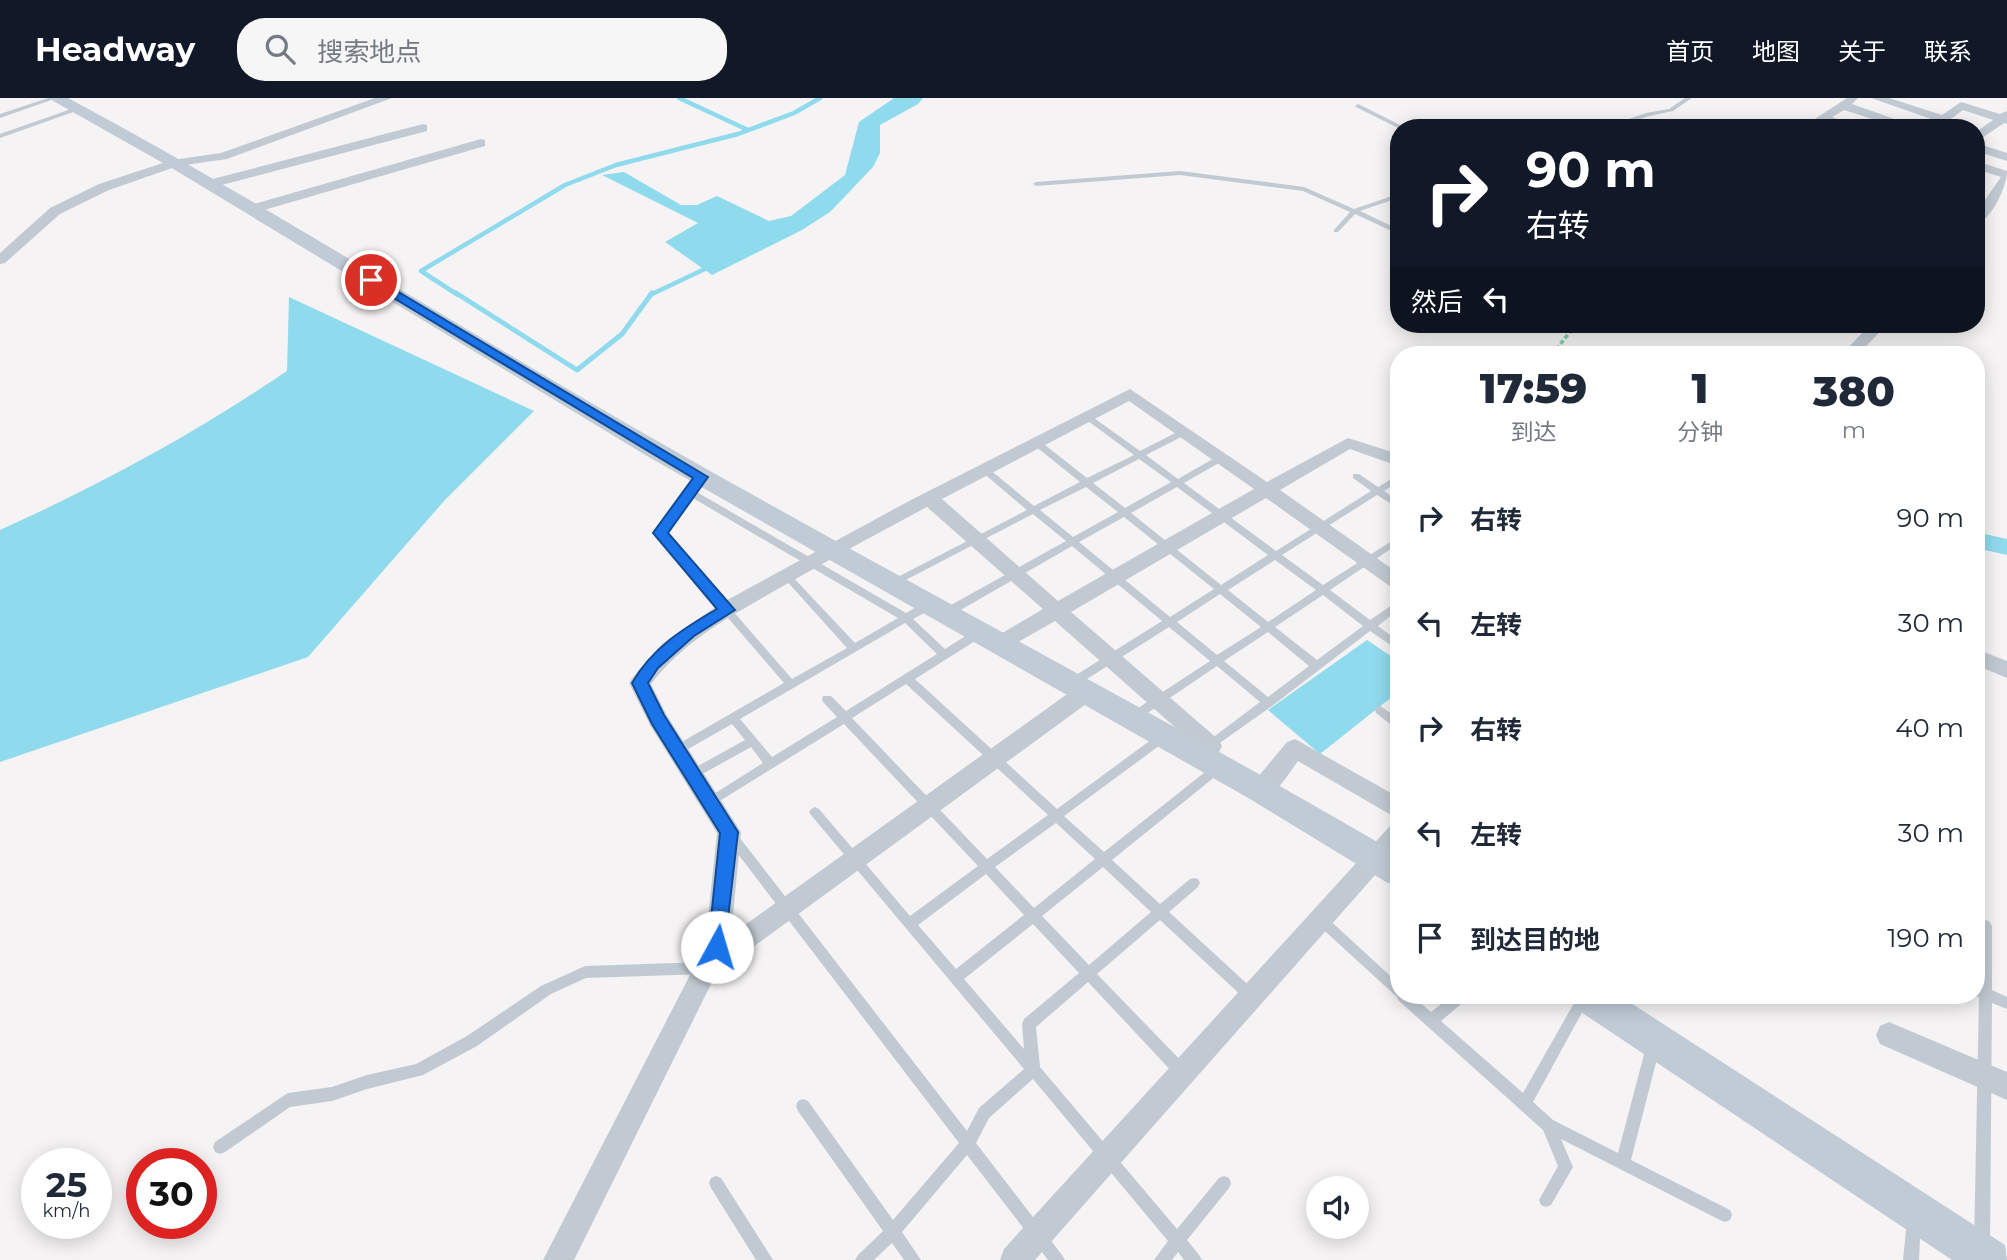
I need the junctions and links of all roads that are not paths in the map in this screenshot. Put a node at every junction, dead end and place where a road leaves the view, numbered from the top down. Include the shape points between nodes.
1 (386, 98) edge
2 (1689, 98) edge
3 (1854, 98) edge
4 (1877, 98) edge
5 (62, 102) edge
6 (1842, 105) junction
7 (1358, 106) dead end
8 (0, 116) edge
9 (1823, 118) joint
10 (1944, 118) joint
11 (2005, 118) edge
12 (1633, 119) edge
13 (1826, 119) edge
14 (1886, 119) edge
15 (1390, 122) edge
16 (0, 124) edge
17 (422, 128) dead end
18 (12, 132) junction
19 (1985, 132) edge
20 (0, 136) edge
21 (481, 143) dead end
22 (1985, 150) edge
23 (2007, 157) edge
24 (176, 163) junction
25 (1985, 168) edge
26 (2007, 176) edge
27 (210, 184) junction
28 (1037, 184) dead end
29 (1390, 199) edge
30 (1985, 208) edge
31 (252, 209) junction
32 (1354, 211) junction
33 (1390, 228) edge
34 (1336, 231) dead end
35 (0, 260) edge
36 (1870, 333) edge
37 (1858, 346) edge
38 (1087, 416) junction
39 (1184, 432) junction
40 (1037, 443) junction
41 (1140, 455) junction
42 (1390, 457) edge
43 (1221, 458) junction
44 (985, 470) junction
45 (1356, 476) dead end
46 (1087, 483) junction
47 (1177, 483) junction
48 (1390, 483) edge
49 (696, 484) junction
50 (1267, 490) junction
51 (1377, 491) junction
52 (930, 499) junction
53 (1390, 500) edge
54 (1033, 510) junction
55 (1124, 512) junction
56 (1222, 516) junction
57 (1320, 527) junction
58 (977, 540) junction
59 (1072, 542) junction
60 (1390, 545) edge
61 (1168, 547) junction
62 (1275, 555) junction
63 (822, 556) junction
64 (1368, 560) junction
65 (1016, 574) junction
66 (787, 576) junction
67 (1390, 576) edge
68 (1115, 577) junction
69 (891, 584) junction
70 (1221, 589) junction
71 (1323, 590) junction
72 (937, 609) junction
73 (727, 610) junction
74 (1057, 610) junction
75 (1390, 611) edge
76 (906, 618) junction
77 (1169, 622) junction
78 (1371, 626) junction
79 (1268, 627) junction
80 (989, 639) junction
81 (1390, 640) edge
82 (853, 648) junction
83 (944, 655) junction
84 (1111, 658) junction
85 (1217, 661) junction
86 (1985, 661) edge
87 (1317, 666) junction
88 (2007, 670) edge
89 (908, 678) junction
90 (792, 684) junction
91 (1078, 688) junction
92 (827, 699) dead end
93 (1159, 700) junction
94 (1268, 703) junction
95 (1380, 710) dead end
96 (845, 717) junction
97 (733, 718) junction
98 (1390, 718) edge
99 (1131, 719) junction
100 (1163, 737) junction
101 (752, 741) junction
102 (677, 750) junction
103 (1209, 756) junction
104 (995, 759) junction
105 (771, 764) junction
106 (693, 774) junction
107 (1261, 790) junction
108 (710, 802) junction
109 (1390, 804) edge
110 (929, 806) junction
111 (815, 813) dead end
112 (1056, 816) junction
113 (729, 832) junction
114 (1103, 859) junction
115 (855, 860) junction
116 (1387, 864) edge
117 (986, 866) junction
118 (1194, 883) dead end
119 (788, 909) junction
120 (1160, 912) junction
121 (1033, 916) junction
122 (1320, 919) junction
123 (909, 924) junction
124 (1986, 926) dead end
125 (1985, 939) edge
126 (706, 968) junction
127 (1088, 973) junction
128 (955, 978) junction
129 (1390, 984) edge
130 (1985, 994) edge
131 (1251, 996) junction
132 (2007, 1003) edge
133 (1412, 1004) edge
134 (1451, 1004) edge
135 (1599, 1004) edge
136 (1607, 1004) edge
137 (1983, 1004) edge
138 (1431, 1021) junction
139 (1889, 1035) dead end
140 (1655, 1040) junction
141 (1033, 1070) junction
142 (1182, 1073) junction
143 (1996, 1081) edge
144 (1525, 1104) junction
145 (803, 1106) dead end
146 (1548, 1125) junction
147 (968, 1143) junction
148 (220, 1147) dead end
149 (1107, 1157) junction
150 (1623, 1163) junction
151 (716, 1183) dead end
152 (1224, 1183) dead end
153 (1546, 1200) dead end
154 (1914, 1210) junction
155 (1725, 1215) dead end
156 (893, 1232) junction
157 (1038, 1234) junction
158 (1178, 1241) junction
159 (1986, 1257) edge
160 (558, 1260) edge
161 (765, 1260) edge
162 (863, 1260) edge
163 (914, 1260) edge
164 (1014, 1260) edge
165 (1058, 1260) edge
166 (1163, 1260) edge
167 (1194, 1260) edge
168 (1911, 1260) edge

1 - 24 street via 223,156
2 - 12 lane via 1671,110
3 - 6 street
4 - 10 street
5 - 8 lane
5 - 18 lane
5 - 24 street
6 - 9 street
6 - 14 street
7 - 15 lane
9 - 13 street
10 - 11 street via 1961,106
11 - 19 street
16 - 18 lane
17 - 27 street
18 - 20 lane
21 - 31 street
22 - 23 street
24 - 27 street
24 - 35 street via 104,187 55,211
25 - 26 street
26 - 30 street via 1991,188
27 - 31 street
28 - 32 lane via 1180,173 1304,189
29 - 32 lane
31 - 49 street
32 - 33 lane
32 - 34 lane
36 - 37 street
38 - 39 street via 1130,394
38 - 40 street
38 - 41 lane
39 - 41 lane
39 - 43 street
40 - 44 street
40 - 46 lane
41 - 46 lane
41 - 47 lane
42 - 50 street via 1348,443
43 - 47 lane
43 - 50 street
44 - 52 street
44 - 54 lane
45 - 51 lane
46 - 54 lane
46 - 55 lane
47 - 55 lane
47 - 56 lane
48 - 51 lane
49 - 63 street
49 - 73 lane via 660,533
50 - 56 street
50 - 57 street
51 - 53 lane
51 - 57 lane
52 - 58 street
52 - 63 street
54 - 58 lane
54 - 59 lane
55 - 59 lane
55 - 61 lane
56 - 61 street
56 - 62 lane
57 - 62 lane
57 - 64 street
58 - 65 street
58 - 69 lane
59 - 65 lane
59 - 68 lane
60 - 64 lane
61 - 68 street
61 - 70 lane
62 - 70 lane
62 - 71 lane
63 - 66 street
63 - 69 street
63 - 76 lane
64 - 67 street
64 - 71 lane
65 - 72 lane
65 - 74 street
66 - 73 street
66 - 82 lane
68 - 74 street
68 - 77 lane
69 - 72 street
70 - 77 lane
70 - 79 lane
71 - 78 lane
71 - 79 lane
72 - 76 lane
72 - 80 street
73 - 90 lane
73 - 102 street via 688,632 653,664 640,683
74 - 80 street
74 - 84 street
75 - 78 lane
76 - 82 lane
76 - 83 lane
77 - 84 lane
77 - 85 lane
78 - 81 lane
78 - 87 lane
79 - 85 lane
79 - 87 lane
80 - 83 lane
80 - 91 street
82 - 90 lane
83 - 89 lane
84 - 91 lane
84 - 93 street
85 - 93 lane
85 - 94 lane
86 - 88 street
87 - 94 lane
89 - 96 lane
89 - 104 lane
90 - 97 lane
91 - 99 street
91 - 104 street
92 - 96 lane
93 - 99 lane
93 - 103 street
94 - 103 lane
95 - 98 lane
96 - 105 lane
96 - 110 lane
97 - 101 lane
97 - 102 lane
99 - 100 street
100 - 103 street
100 - 112 lane
101 - 105 lane
101 - 106 lane
102 - 106 street
103 - 107 street
103 - 114 lane
104 - 110 street
104 - 112 lane
105 - 108 lane
106 - 108 street
107 - 109 street via 1295,748
107 - 116 street
108 - 113 street
110 - 115 street
110 - 117 lane
111 - 115 lane
112 - 114 lane
112 - 117 lane
113 - 119 lane
113 - 126 street via 717,947
114 - 120 lane
114 - 121 lane
115 - 119 street
115 - 123 lane
116 - 122 street
117 - 121 lane
117 - 123 lane
118 - 120 lane
119 - 126 street
119 - 147 lane
120 - 127 lane
120 - 131 lane
121 - 127 lane
121 - 128 lane
122 - 129 lane
122 - 131 street
123 - 128 lane
124 - 125 lane
126 - 148 lane via 584,972 546,990 472,1041 418,1070 332,1094 288,1100
126 - 160 street
127 - 141 lane via 1028,1024
127 - 142 lane
128 - 141 lane
130 - 132 lane
131 - 142 street
133 - 138 lane
134 - 138 lane
135 - 144 lane
136 - 140 street
137 - 143 lane
138 - 144 lane
139 - 143 street
140 - 150 lane
140 - 154 street
141 - 147 lane via 984,1112
141 - 149 lane
142 - 149 street
143 - 159 lane
144 - 146 lane
145 - 156 lane
146 - 150 lane
146 - 153 lane via 1566,1167
147 - 156 lane
147 - 157 lane
149 - 157 street
149 - 158 lane
150 - 155 lane
151 - 161 lane
152 - 158 lane
154 - 159 street
154 - 168 lane
156 - 162 lane
156 - 163 lane
157 - 164 street
157 - 165 lane
158 - 166 lane
158 - 167 lane

